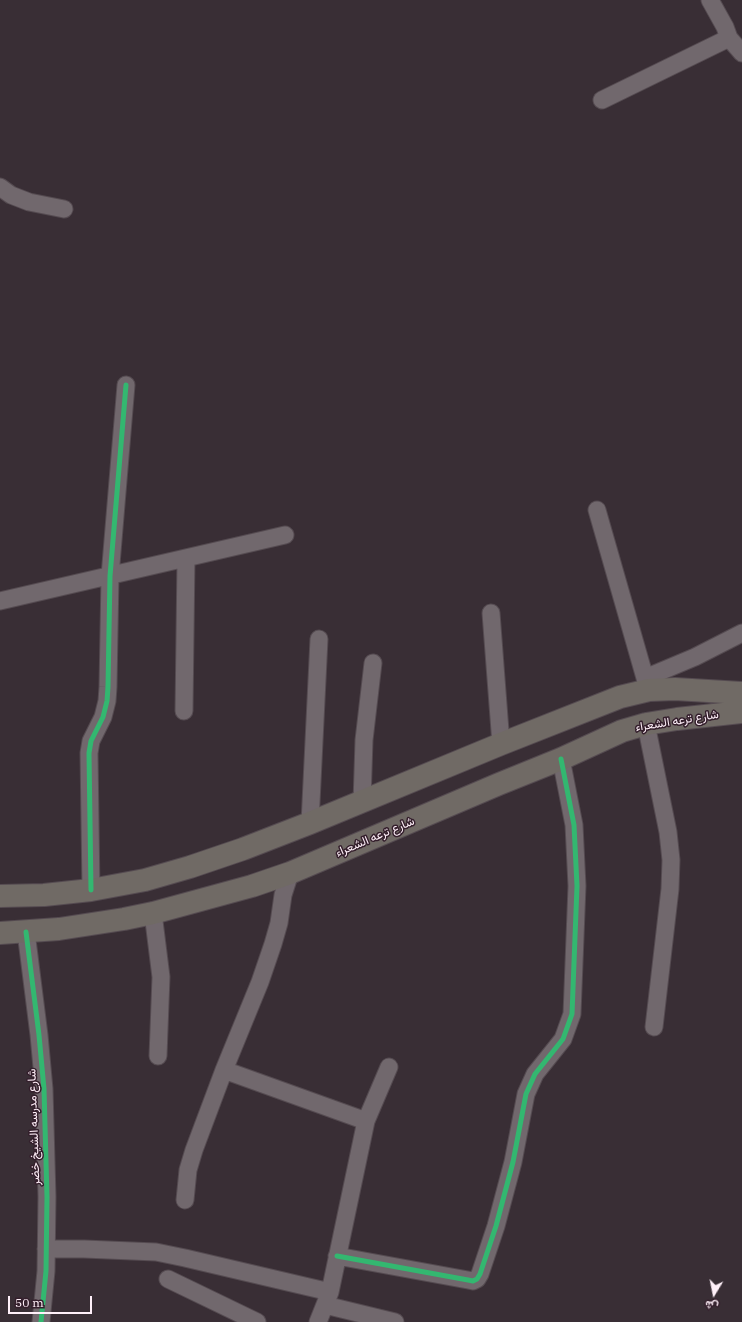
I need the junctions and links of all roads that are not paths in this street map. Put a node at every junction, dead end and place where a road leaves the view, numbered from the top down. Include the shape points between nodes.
1 (710, 0) edge
2 (729, 38) junction
3 (742, 53) edge
4 (602, 100) dead end
5 (0, 187) edge
6 (64, 209) dead end
7 (126, 385) dead end
8 (597, 510) dead end
9 (285, 535) dead end
10 (186, 558) junction
11 (110, 576) junction
12 (0, 601) edge
13 (491, 613) dead end
14 (742, 633) edge
15 (319, 640) dead end
16 (373, 663) dead end
17 (647, 684) junction
18 (675, 689) junction
19 (742, 693) edge
20 (620, 697) junction
21 (184, 711) dead end
22 (742, 712) edge
23 (677, 718) junction
24 (640, 725) junction
25 (500, 744) junction
26 (561, 759) junction
27 (362, 802) junction
28 (310, 823) junction
29 (290, 873) junction
30 (145, 880) junction
31 (91, 890) junction
32 (0, 896) edge
33 (153, 913) junction
34 (26, 932) junction
35 (0, 933) edge
36 (654, 1027) dead end
37 (158, 1056) dead end
38 (389, 1067) dead end
39 (224, 1070) junction
40 (366, 1121) junction
41 (185, 1200) dead end
42 (46, 1250) junction
43 (337, 1256) junction
44 (168, 1279) dead end
45 (328, 1298) junction
46 (41, 1322) edge
47 (257, 1322) edge
48 (318, 1322) edge
49 (395, 1322) edge

1 - 2 street
2 - 3 street
2 - 4 street
5 - 6 street via 11,195 29,202
7 - 11 street
8 - 17 street
9 - 10 street
10 - 11 street
10 - 21 street
11 - 12 street
11 - 31 street via 107,701 103,717 91,741 89,753
13 - 25 street
14 - 17 street
15 - 28 street
16 - 27 street via 364,740
17 - 18 highway, شارع ترعه الشعراء
17 - 20 highway, شارع ترعه الشعراء
18 - 19 highway, شارع ترعه الشعراء
18 - 23 highway via 671,702 672,711
20 - 24 highway via 629,705 635,721
20 - 25 highway, شارع ترعه الشعراء
22 - 23 highway, شارع ترعه الشعراء
23 - 24 highway, شارع ترعه الشعراء
24 - 26 highway, شارع ترعه الشعراء
24 - 36 street via 668,832 671,860
25 - 27 highway, شارع ترعه الشعراء
26 - 29 highway, شارع ترعه الشعراء
26 - 43 street via 574,825 577,886 572,1014 563,1039 535,1074 526,1094 513,1162 480,1274 477,1279 468,1280
27 - 28 highway, شارع ترعه الشعراء
28 - 30 highway, شارع ترعه الشعراء via 243,849
29 - 33 highway, شارع ترعه الشعراء
29 - 39 street via 274,944
30 - 31 highway, شارع ترعه الشعراء
30 - 33 highway
31 - 32 highway, شارع ترعه الشعراء
33 - 34 highway, شارع ترعه الشعراء via 94,925
33 - 37 street via 161,977
34 - 35 highway, شارع ترعه الشعراء
34 - 42 street, شارع مدرسه الشيخ خضر via 44,1089
38 - 40 street
39 - 40 street
39 - 41 street via 194,1150 188,1170
40 - 43 street
42 - 45 street via 156,1252 207,1263
42 - 46 street, شارع مدرسه الشيخ خضر
43 - 45 street
44 - 47 street
45 - 48 street
45 - 49 street

